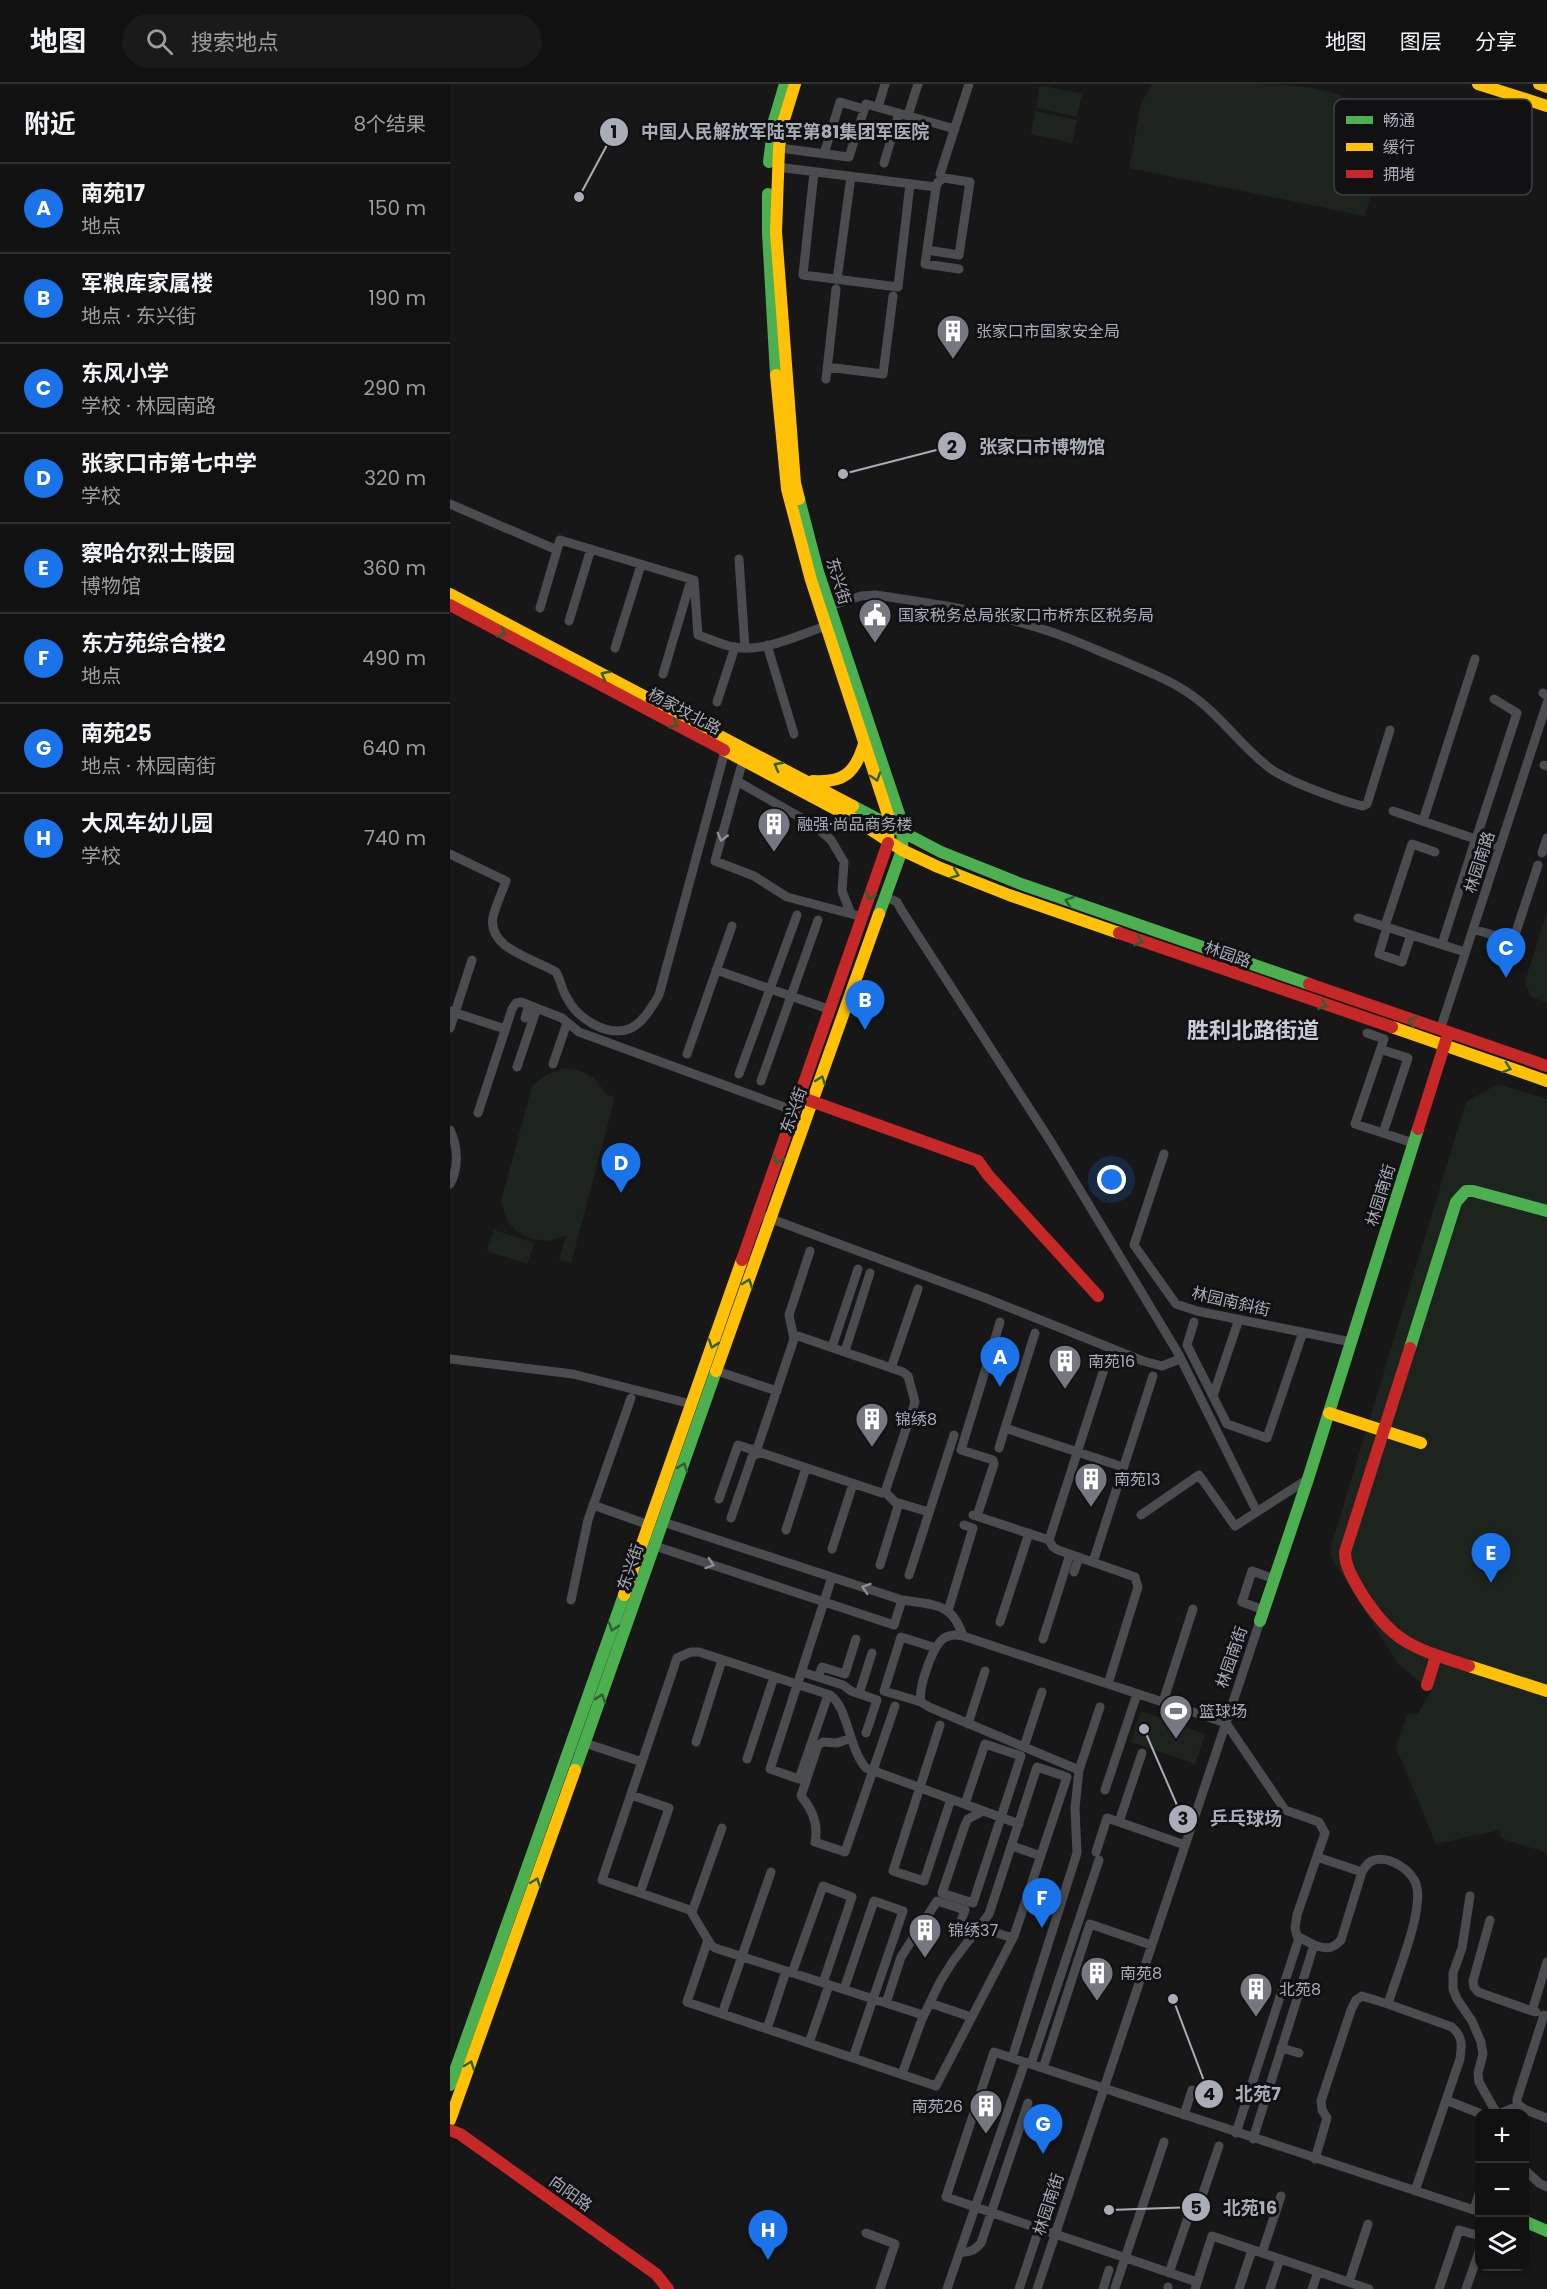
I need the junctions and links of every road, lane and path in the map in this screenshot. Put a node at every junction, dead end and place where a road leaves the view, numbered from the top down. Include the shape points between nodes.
1 (785, 84) edge
2 (795, 84) edge
3 (885, 84) edge
4 (918, 84) edge
5 (969, 84) edge
6 (1478, 84) edge
7 (1539, 84) edge
8 (1547, 87) edge
9 (1525, 99) edge
10 (1532, 101) edge
11 (878, 106) junction
12 (1547, 106) edge
13 (864, 109) junction
14 (904, 114) junction
15 (955, 129) junction
16 (779, 148) junction
17 (824, 154) junction
18 (884, 163) dead end
19 (777, 167) junction
20 (814, 172) junction
21 (940, 174) dead end
22 (851, 176) junction
23 (910, 184) junction
24 (936, 187) junction
25 (927, 250) junction
26 (959, 269) dead end
27 (837, 285) junction
28 (893, 296) dead end
29 (827, 367) junction
30 (826, 379) dead end
31 (450, 504) edge
32 (591, 549) junction
33 (557, 550) junction
34 (739, 559) dead end
35 (641, 564) junction
36 (691, 580) junction
37 (450, 594) edge
38 (450, 605) edge
39 (540, 608) dead end
40 (825, 608) junction
41 (569, 621) dead end
42 (826, 626) junction
43 (767, 645) junction
44 (735, 647) junction
45 (615, 648) dead end
46 (745, 648) junction
47 (1475, 659) dead end
48 (663, 674) dead end
49 (1494, 699) dead end
50 (717, 702) dead end
51 (1547, 703) edge
52 (1390, 730) dead end
53 (794, 734) dead end
54 (864, 743) junction
55 (725, 751) junction
56 (742, 760) junction
57 (806, 780) junction
58 (737, 781) junction
59 (895, 802) junction
60 (1393, 812) dead end
61 (1423, 821) junction
62 (890, 826) junction
63 (904, 833) junction
64 (1547, 838) edge
65 (889, 841) junction
66 (1475, 842) junction
67 (1499, 847) junction
68 (934, 849) junction
69 (902, 850) junction
70 (1435, 852) dead end
71 (1542, 853) dead end
72 (450, 854) edge
73 (1538, 865) dead end
74 (886, 897) junction
75 (797, 915) dead end
76 (857, 916) junction
77 (1358, 918) dead end
78 (819, 920) dead end
79 (732, 926) dead end
80 (1386, 927) junction
81 (1473, 929) junction
82 (1411, 935) junction
83 (1442, 944) junction
84 (1465, 952) junction
85 (472, 960) dead end
86 (716, 970) junction
87 (771, 989) junction
88 (791, 996) junction
89 (533, 1007) junction
90 (831, 1010) junction
91 (452, 1011) edge
92 (525, 1018) dead end
93 (567, 1023) junction
94 (450, 1028) edge
95 (505, 1029) junction
96 (1444, 1032) junction
97 (1367, 1033) dead end
98 (1443, 1047) junction
99 (1386, 1051) dead end
100 (687, 1054) dead end
101 (553, 1064) dead end
102 (1547, 1066) edge
103 (517, 1067) dead end
104 (739, 1074) dead end
105 (760, 1082) dead end
106 (1547, 1082) edge
107 (801, 1097) junction
108 (813, 1102) junction
109 (795, 1111) junction
110 (478, 1113) dead end
111 (450, 1130) edge
112 (1383, 1133) junction
113 (1413, 1143) junction
114 (1164, 1154) dead end
115 (450, 1184) edge
116 (1547, 1211) edge
117 (758, 1214) junction
118 (772, 1219) junction
119 (810, 1251) dead end
120 (858, 1269) dead end
121 (870, 1273) dead end
122 (918, 1289) dead end
123 (1098, 1296) dead end
124 (1239, 1319) junction
125 (1000, 1322) dead end
126 (1194, 1322) dead end
127 (1303, 1332) junction
128 (1035, 1333) dead end
129 (794, 1339) junction
130 (1351, 1342) junction
131 (832, 1347) junction
132 (845, 1351) junction
133 (450, 1359) edge
134 (1180, 1359) junction
135 (1106, 1366) dead end
136 (704, 1367) junction
137 (891, 1368) junction
138 (717, 1371) junction
139 (1153, 1376) dead end
140 (777, 1391) junction
141 (1212, 1396) junction
142 (631, 1398) dead end
143 (691, 1404) junction
144 (1329, 1413) junction
145 (1005, 1428) junction
146 (1383, 1431) junction
147 (954, 1435) dead end
148 (1421, 1443) dead end
149 (999, 1448) dead end
150 (758, 1450) junction
151 (1078, 1452) junction
152 (1123, 1467) junction
153 (806, 1468) junction
154 (1308, 1479) junction
155 (853, 1484) junction
156 (885, 1492) junction
157 (718, 1500) dead end
158 (899, 1503) junction
159 (593, 1505) junction
160 (929, 1512) junction
161 (1257, 1512) junction
162 (1141, 1515) dead end
163 (731, 1518) dead end
164 (654, 1522) junction
165 (964, 1525) dead end
166 (786, 1530) dead end
167 (1029, 1533) junction
168 (1049, 1540) junction
169 (649, 1544) junction
170 (832, 1549) dead end
171 (1075, 1556) junction
172 (1093, 1562) junction
173 (880, 1565) dead end
174 (1074, 1572) dead end
175 (909, 1575) dead end
176 (832, 1577) junction
177 (1275, 1579) junction
178 (571, 1600) dead end
179 (902, 1600) junction
180 (824, 1602) junction
181 (1193, 1609) dead end
182 (948, 1611) junction
183 (1262, 1615) junction
184 (1000, 1623) dead end
185 (963, 1636) junction
186 (856, 1639) dead end
187 (1043, 1639) dead end
188 (936, 1648) junction
189 (872, 1653) dead end
190 (1436, 1656) junction
191 (722, 1660) junction
192 (985, 1671) dead end
193 (802, 1672) junction
194 (774, 1677) junction
195 (818, 1677) junction
196 (1108, 1684) junction
197 (798, 1685) junction
198 (1427, 1685) dead end
199 (1547, 1691) edge
200 (1042, 1692) dead end
201 (859, 1694) junction
202 (1137, 1694) junction
203 (828, 1695) junction
204 (921, 1702) junction
205 (1163, 1702) junction
206 (895, 1706) dead end
207 (1100, 1707) dead end
208 (1226, 1723) junction
209 (968, 1724) junction
210 (940, 1725) dead end
211 (866, 1733) dead end
212 (851, 1738) junction
213 (579, 1741) junction
214 (696, 1742) dead end
215 (1024, 1747) junction
216 (1142, 1753) dead end
217 (747, 1759) dead end
218 (642, 1762) junction
219 (1079, 1770) junction
220 (872, 1771) junction
221 (920, 1788) junction
222 (1105, 1790) dead end
223 (631, 1795) junction
224 (951, 1799) junction
225 (965, 1804) junction
226 (983, 1811) junction
227 (1001, 1817) junction
228 (1119, 1822) junction
229 (1019, 1824) junction
230 (722, 1828) dead end
231 (1185, 1845) junction
232 (1012, 1846) junction
233 (1041, 1856) junction
234 (1317, 1857) junction
235 (771, 1872) dead end
236 (1362, 1872) junction
237 (640, 1893) junction
238 (1470, 1896) dead end
239 (692, 1912) junction
240 (1490, 1920) dead end
241 (978, 1930) junction
242 (1013, 1938) junction
243 (1299, 1938) junction
244 (708, 1940) junction
245 (1151, 1945) junction
246 (1314, 1945) junction
247 (742, 1956) junction
248 (1547, 1962) edge
249 (789, 1972) junction
250 (826, 1984) junction
251 (844, 1989) junction
252 (1476, 1989) junction
253 (873, 1999) junction
254 (1457, 1999) junction
255 (886, 2003) junction
256 (930, 2003) junction
257 (1388, 2004) junction
258 (1532, 2011) junction
259 (722, 2014) junction
260 (923, 2015) junction
261 (1545, 2016) edge
262 (971, 2017) junction
263 (766, 2029) junction
264 (809, 2043) junction
265 (1281, 2048) junction
266 (1299, 2053) dead end
267 (853, 2058) junction
268 (1012, 2058) junction
269 (1028, 2063) junction
270 (1043, 2068) junction
271 (902, 2074) junction
272 (450, 2085) edge
273 (1103, 2087) junction
274 (1192, 2090) dead end
275 (1446, 2100) junction
276 (1028, 2103) dead end
277 (1520, 2106) junction
278 (1495, 2109) edge
279 (1512, 2109) edge
280 (1475, 2112) edge
281 (1184, 2115) junction
282 (1547, 2118) edge
283 (450, 2120) edge
284 (450, 2130) edge
285 (1236, 2133) junction
286 (1253, 2139) junction
287 (1164, 2142) dead end
288 (1219, 2146) dead end
289 (1315, 2159) junction
290 (1529, 2174) edge
291 (1547, 2187) edge
292 (1415, 2191) junction
293 (1281, 2196) dead end
294 (976, 2207) junction
295 (1475, 2210) edge
296 (992, 2212) junction
297 (1529, 2223) edge
298 (1368, 2224) dead end
299 (1039, 2229) junction
300 (1547, 2231) edge
301 (866, 2234) dead end
302 (1055, 2235) junction
303 (1475, 2235) edge
304 (981, 2243) junction
305 (1252, 2250) junction
306 (960, 2252) junction
307 (1262, 2253) junction
308 (976, 2257) dead end
309 (1125, 2258) junction
310 (1280, 2259) junction
311 (1475, 2261) edge
312 (1109, 2270) dead end
313 (1318, 2272) junction
314 (1170, 2273) junction
315 (1344, 2284) edge
316 (1196, 2285) edge
317 (1115, 2288) edge
318 (668, 2289) edge
319 (880, 2289) edge
320 (947, 2289) edge
321 (1019, 2289) edge
322 (1037, 2289) edge
323 (1103, 2289) edge
324 (1239, 2289) edge
325 (1270, 2289) edge
326 (1312, 2289) edge
327 (1369, 2289) edge
328 (1439, 2289) edge
329 (1466, 2289) edge

1 - 40 main road, 东兴街 via 774,121 769,163 768,233 777,396 787,489
2 - 16 main road, 东兴街
3 - 11 street
4 - 14 street
5 - 15 street
6 - 9 main road
7 - 8 main road
10 - 12 main road
11 - 13 street via 866,104
11 - 14 street
13 - 17 street via 849,157
13 - 17 street via 840,102
14 - 15 street
14 - 18 street
15 - 21 street
16 - 17 street
16 - 19 main road, 东兴街
19 - 20 street
19 - 40 main road, 东兴街 via 776,232 795,483
20 - 22 street
20 - 27 street via 803,275
22 - 23 street
22 - 27 street
23 - 24 street
23 - 27 street via 898,287
24 - 25 street
24 - 25 street via 944,178 970,182 959,255
25 - 26 street via 925,264
27 - 29 street
28 - 29 street via 883,374
29 - 30 street
31 - 33 street
32 - 33 street via 560,540
32 - 35 street
32 - 41 street
33 - 39 street
34 - 46 street
35 - 36 street
35 - 45 street
36 - 44 street via 698,635
36 - 48 street
57 -> 37 main road, 杨家坟北路
38 -> 55 main road, 杨家坟北路
40 - 42 main road, 东兴街
40 - 52 street via 875,595 983,614 1069,638 1185,690 1277,773 1349,803 1367,804
40 - 59 main road, 东兴街
42 - 43 street
42 - 54 main road, 东兴街
43 - 46 street
43 - 53 street
44 - 46 street
44 - 50 street
47 - 61 street
49 - 66 street via 1517,713
51 - 67 street, 林园南路
54 - 57 main road via 859,760 844,777 834,782
54 -> 62 main road, 东兴街
55 - 56 main road, 杨家坟北路
55 - 72 street via 659,995 652,1008 630,1029 607,1029 588,1021 567,999 556,972 500,941 493,918 506,880
56 - 58 street
56 - 65 main road, 杨家坟北路
57 - 62 main road, 杨家坟北路
58 - 76 street via 815,826 831,840 844,862 842,891
58 -> 76 street via 715,861 754,876 787,897
59 - 63 main road, 东兴街
59 - 68 main road
60 - 61 street
61 - 66 street
62 - 63 main road, 杨家坟北路
62 - 65 main road, 东兴街
63 - 68 main road, 林园路
63 - 69 main road, 东兴街
64 - 71 street
65 - 69 main road, 杨家坟北路
65 -> 76 main road, 东兴街
66 - 67 street
66 - 83 street
67 - 81 street, 林园南路
96 -> 68 main road, 林园路 via 1021,884
69 - 74 main road, 东兴街
69 -> 98 main road, 林园路 via 1009,895
70 - 80 street via 1412,844
73 - 81 street via 1513,941
108 -> 74 main road, 东兴街
74 - 134 street via 897,902 1051,1142
75 - 87 street
76 - 90 main road, 东兴街
77 - 80 street
78 - 88 street
79 - 86 street
80 - 82 street
80 - 82 street via 1379,954 1402,962
81 - 84 street, 林园南路
82 - 83 street
83 - 84 street
84 - 96 street, 林园南路
85 - 91 street
86 - 87 street
86 - 100 street
87 - 88 street
87 - 104 street
88 - 90 street
88 - 105 street
89 - 92 street
89 - 93 street
89 - 95 street via 516,1003
89 - 103 street
90 - 107 main road, 东兴街
91 - 94 street
91 - 95 street
93 - 101 street
93 - 109 street via 579,1032
95 - 110 street
96 - 98 main road, 林园南街
96 - 102 main road, 林园路
97 - 112 street via 1384,1039 1355,1124
98 -> 106 main road, 林园路
98 - 113 main road, 林园南街
99 - 112 street via 1408,1058
107 - 108 main road
107 - 109 main road, 东兴街
108 - 118 main road, 东兴街
108 - 123 main road via 978,1161
109 -> 117 main road, 东兴街
111 - 115 street via 457,1159
112 - 113 street
113 - 130 main road, 林园南街
114 - 124 street, 林园南斜街 via 1134,1245 1176,1304
116 - 146 main road via 1473,1191 1466,1191 1456,1202
117 - 118 street
117 -> 136 main road, 东兴街
118 - 134 street via 1143,1361 1162,1366
138 -> 118 main road, 东兴街
119 - 129 street via 789,1315
120 - 131 street
121 - 132 street
122 - 137 street
124 - 127 street, 林园南斜街
124 - 141 street
125 - 167 street via 961,1450 993,1460 994,1464 975,1516
126 - 141 street via 1186,1345
127 - 130 street, 林园南斜街
127 - 141 street via 1266,1438 1227,1424
128 - 145 street
129 - 131 street via 803,1336
129 - 140 street
130 - 144 main road, 林园南街
131 - 132 street
132 - 137 street
133 - 143 street via 573,1374
134 - 161 street
135 - 151 street
136 - 138 main road
136 - 143 main road, 东兴街
137 - 156 street via 908,1377 915,1402
138 - 140 street
164 -> 138 main road, 东兴街
139 - 152 street
140 - 150 street
142 - 159 street
143 - 164 main road, 东兴街
144 - 146 main road
144 - 154 main road, 林园南街
145 - 149 street
145 - 151 street
146 - 148 main road
146 - 190 main road via 1345,1561 1383,1625 1410,1645
147 - 160 street
150 - 153 street
150 - 157 street via 738,1445
150 - 163 street
151 - 152 street
151 - 168 street
152 - 172 street
153 - 155 street
153 - 166 street
154 - 161 street
154 - 177 main road, 林园南街
155 - 156 street
155 - 170 street
156 - 158 street
158 - 160 street
158 - 173 street
159 - 164 street
159 - 178 street
160 - 175 street
161 - 162 street via 1235,1526 1199,1475
164 - 169 main road, 东兴街
164 - 176 street
165 - 182 street via 973,1528
167 - 168 street
167 - 184 street
168 - 171 street via 1053,1547
169 -> 180 street
169 - 213 main road, 东兴街
171 - 172 street
171 - 174 street
171 - 187 street
172 - 196 street via 1131,1574 1138,1582
179 -> 176 street
176 - 180 street
177 - 183 main road, 林园南街
177 - 183 street via 1252,1571 1242,1602
179 - 180 street via 894,1625
179 - 182 street
180 - 193 street
181 - 205 street
182 - 185 street via 954,1614
183 - 208 street, 林园南街
185 - 188 street via 952,1634
185 - 196 street
186 - 195 street via 845,1674 822,1666
188 - 204 street via 920,1694
188 - 204 street via 902,1637 884,1691
189 - 201 street
190 - 198 main road
190 - 199 main road
191 - 194 street
191 - 214 street
191 - 218 street via 691,1652 677,1658
192 - 209 street
193 - 195 street
193 - 197 street
194 - 197 street
194 - 217 street
195 - 201 street
196 - 202 street
197 - 203 street
197 - 203 street via 770,1769 789,1776 799,1779
200 - 215 street
201 - 211 street via 877,1700
202 - 205 street
202 - 222 street
203 - 212 street via 838,1704
204 - 209 street
205 - 208 street
206 - 220 street
207 - 219 street
208 - 231 street, 林园南街
208 - 234 street via 1285,1810 1324,1827
209 - 215 street
210 - 221 street
212 - 220 street via 861,1762
212 - 220 street via 818,1745 801,1796 814,1817 814,1842 845,1852
213 - 218 street
213 - 272 main road, 东兴街
283 -> 213 main road, 东兴街
215 - 219 street
216 - 228 street
218 - 223 street
219 - 268 street via 1075,1808 1077,1852
220 - 221 street
221 - 224 street
221 - 224 street via 893,1871 924,1881
223 - 237 street via 602,1880
223 - 237 street via 669,1808
224 - 225 street
225 - 226 street
225 - 227 street via 985,1744 1022,1756
226 - 227 street
226 - 227 street via 964,1825 942,1893 973,1903
227 - 229 street
228 - 231 street
228 - 269 street via 1107,1818
229 - 232 street
229 - 233 street via 1037,1767 1067,1777
230 - 239 street
231 - 245 street, 林园南街
232 - 233 street
232 - 241 street via 989,1914
233 - 242 street
234 - 236 street
234 - 243 street via 1297,1915 1295,1928
235 - 247 street
236 - 246 street via 1341,1940 1334,1948
236 - 257 street via 1375,1860 1384,1860 1401,1866 1416,1884 1418,1908
237 - 239 street
238 - 254 street via 1462,1948 1453,1973
239 - 244 street
240 - 252 street via 1473,1981
241 - 242 street
241 - 255 street via 959,1926 965,1910 937,1900 901,1958
241 - 256 street via 946,1971
242 - 262 street
243 - 246 street
243 - 285 street
244 - 247 street via 715,1948
244 - 259 street via 687,2002
245 - 270 street via 1090,1924
245 - 273 street, 林园南街
246 - 265 street
247 - 249 street
247 - 259 street
248 - 258 street
249 - 250 street
249 - 250 street via 823,1886 852,1897
249 - 263 street
250 - 251 street
250 - 264 street
251 - 253 street
251 - 253 street via 874,1901 903,1911
252 - 254 street
252 - 258 street
253 - 255 street
253 - 267 street
254 - 278 street via 1481,2042 1479,2082
255 - 260 street
256 - 260 street
256 - 262 street
257 - 275 street via 1459,2033 1460,2059
257 - 289 street via 1362,1996 1351,2010 1321,2101 1327,2118
258 - 261 street
259 - 263 street
260 - 271 street
261 - 277 street via 1517,2098
262 - 271 street via 936,2086
263 - 264 street
264 - 267 street
265 - 266 street
265 - 286 street
267 - 271 street
268 - 269 street
268 - 294 street via 994,2052 946,2197
269 - 270 street
269 - 294 street
270 - 273 street
273 - 281 street
273 - 302 street, 林园南街
274 - 281 street
275 - 280 street
275 - 292 street
276 - 296 street
277 - 279 street
277 - 282 street
281 - 285 street
284 - 318 main road, 向阳路 via 656,2274
285 - 286 street
286 - 289 street
287 - 309 street
288 - 314 street via 1199,2205 1193,2203
289 - 292 street
290 - 291 street
292 - 295 street
293 - 307 street
294 - 296 street
294 - 306 street
296 - 299 street
296 - 304 street
297 - 300 main road
298 - 315 street
299 - 302 street
299 - 321 street
301 - 319 street via 895,2244
302 - 309 street
302 - 322 street, 林园南街
303 - 328 street via 1459,2230
304 - 306 street via 975,2249
304 - 308 street
305 - 307 street
305 - 316 street via 1212,2236
305 - 324 street
306 - 320 street
307 - 310 street
309 - 314 street
309 - 317 street
310 - 313 street
310 - 325 street
311 - 329 street
312 - 323 street
313 - 315 street
313 - 326 street
314 - 316 street
315 - 327 street

